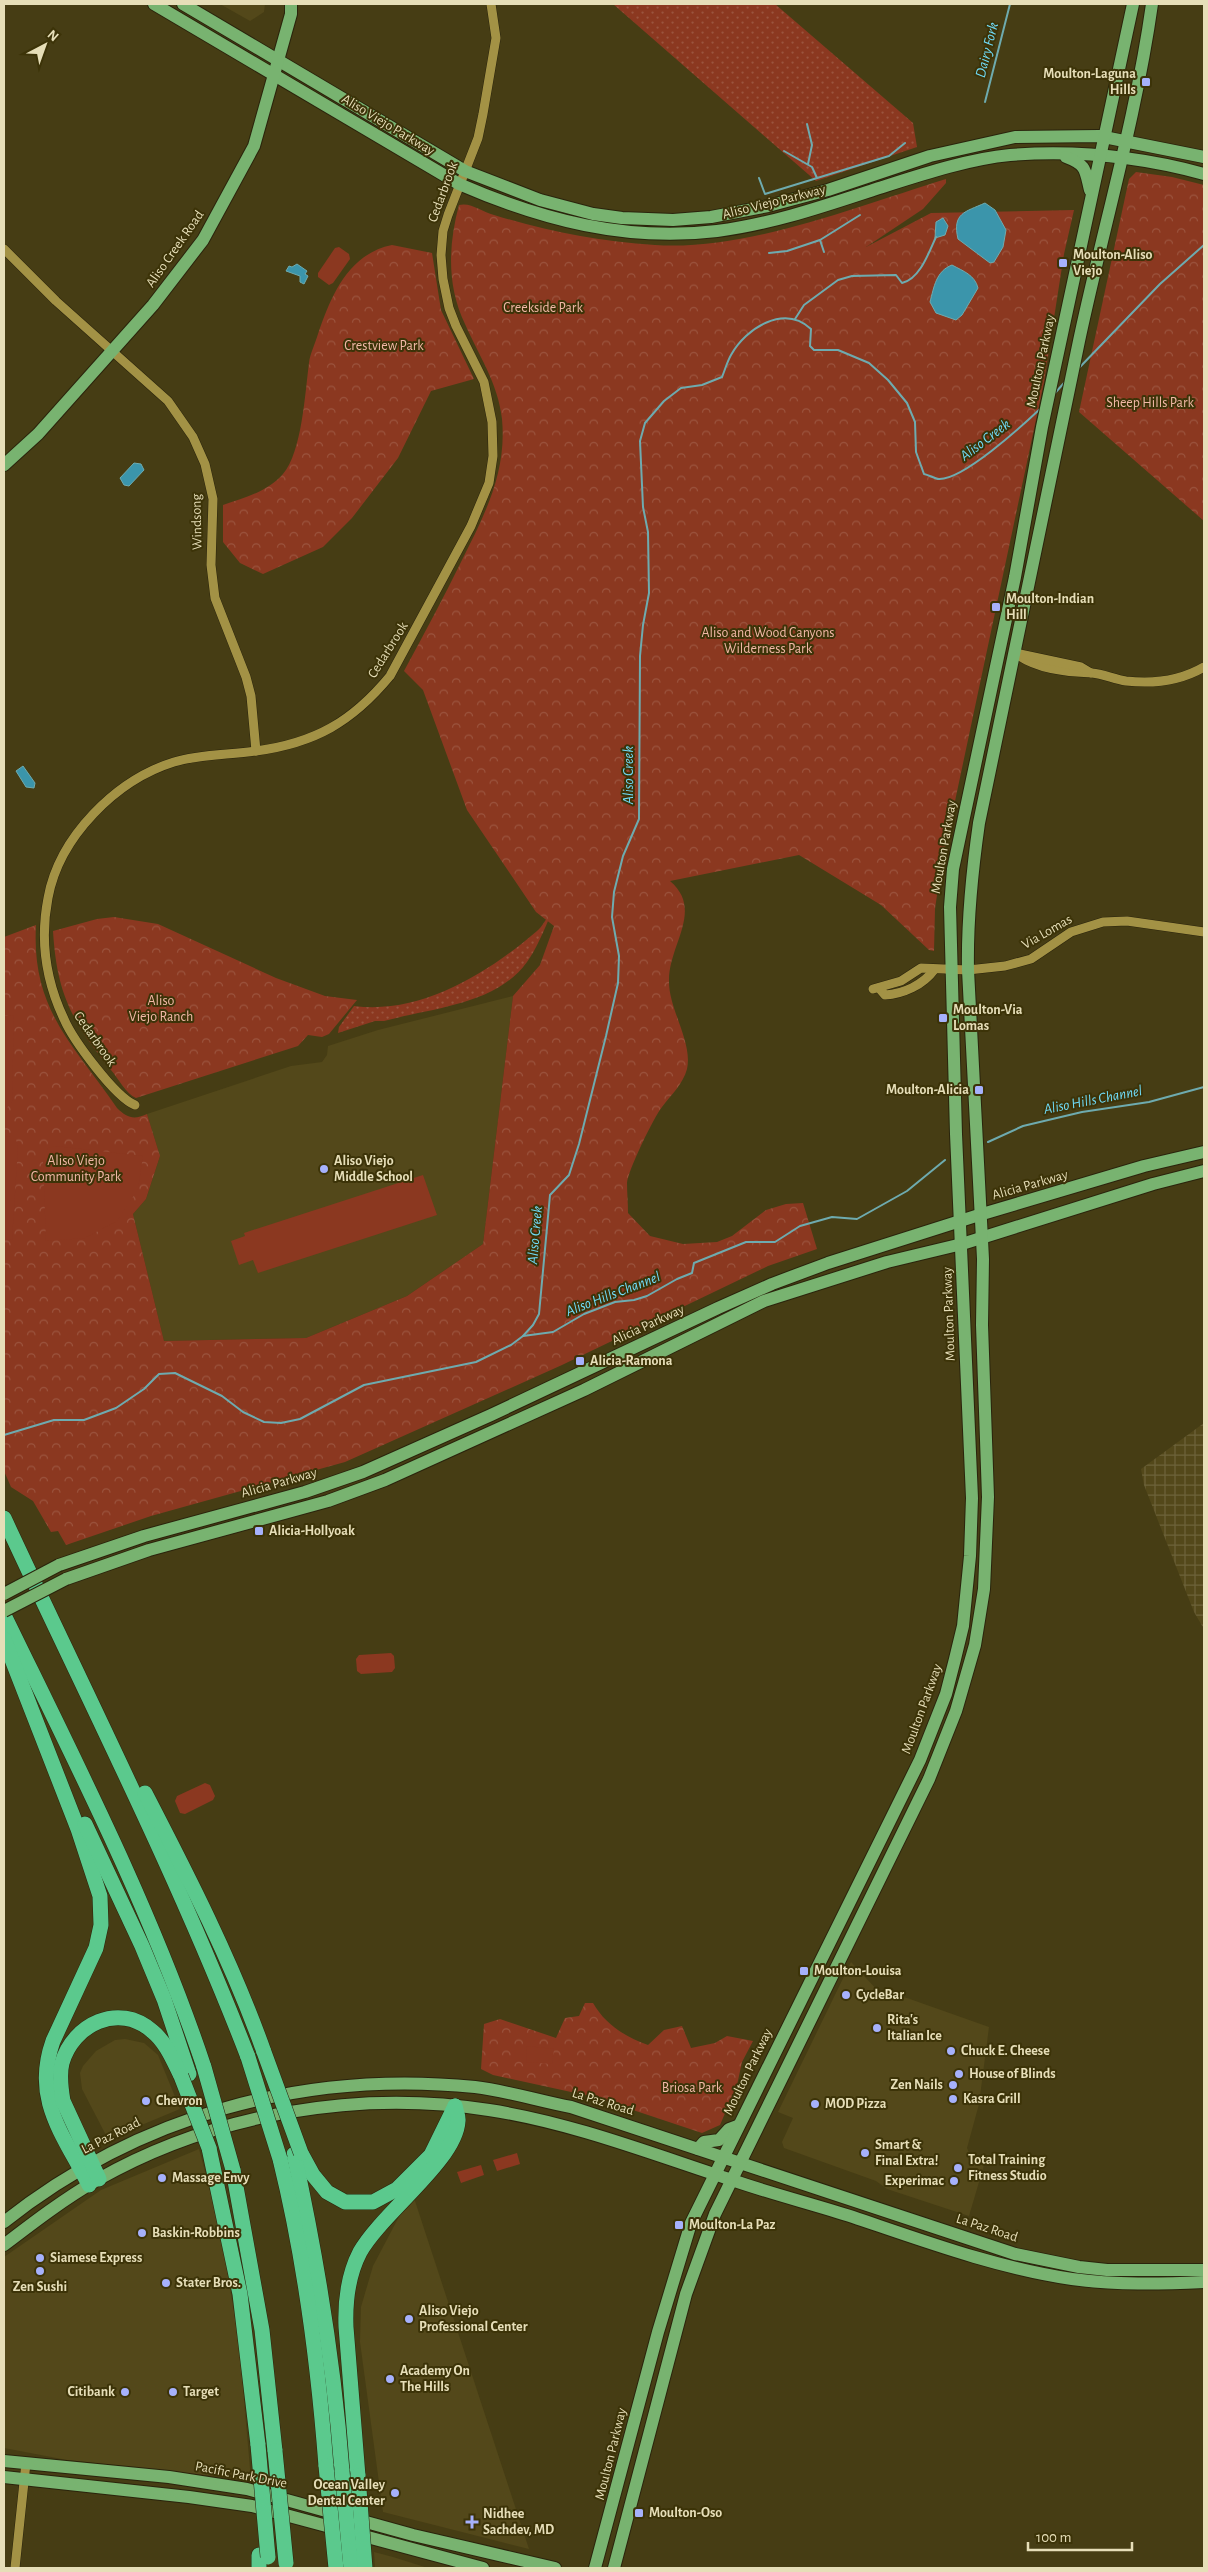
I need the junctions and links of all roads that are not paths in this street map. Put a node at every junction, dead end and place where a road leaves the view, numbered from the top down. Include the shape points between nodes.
1 (154, 4) edge
2 (166, 4) edge
3 (176, 4) edge
4 (183, 4) edge
5 (291, 4) edge
6 (491, 4) edge
7 (1133, 4) edge
8 (1152, 4) edge
9 (279, 59) junction
10 (274, 75) junction
11 (1105, 137) junction
12 (1126, 142) junction
13 (1060, 155) junction
14 (1100, 156) junction
15 (1204, 157) edge
16 (1122, 158) junction
17 (464, 171) junction
18 (1204, 174) edge
19 (460, 184) junction
20 (1091, 195) junction
21 (4, 249) edge
22 (112, 351) junction
23 (4, 465) edge
24 (1015, 577) junction
25 (1015, 653) junction
26 (1204, 667) edge
27 (988, 701) junction
28 (256, 751) junction
29 (1204, 932) edge
30 (952, 970) junction
31 (968, 970) junction
32 (876, 989) dead end
33 (135, 1105) dead end
34 (1204, 1152) edge
35 (1204, 1171) edge
36 (979, 1215) junction
37 (960, 1222) junction
38 (1010, 1228) junction
39 (981, 1237) junction
40 (962, 1244) junction
41 (983, 1259) junction
42 (626, 1352) junction
43 (632, 1365) junction
44 (491, 1415) junction
45 (424, 1463) junction
46 (363, 1472) junction
47 (4, 1518) edge
48 (4, 1594) edge
49 (4, 1611) edge
50 (4, 1615) edge
51 (59, 1636) junction
52 (4, 1639) edge
53 (43, 1737) junction
54 (185, 2075) junction
55 (462, 2086) junction
56 (455, 2106) junction
57 (739, 2125) junction
58 (698, 2149) junction
59 (292, 2156) junction
60 (723, 2157) junction
61 (740, 2162) junction
62 (87, 2165) junction
63 (714, 2174) junction
64 (731, 2180) junction
65 (94, 2182) junction
66 (4, 2222) edge
67 (4, 2245) edge
68 (1204, 2270) edge
69 (1204, 2282) edge
70 (4, 2461) edge
71 (26, 2463) junction
72 (4, 2477) edge
73 (24, 2480) junction
74 (263, 2562) edge
75 (286, 2566) edge
76 (15, 2568) edge
77 (336, 2568) edge
78 (351, 2568) edge
79 (365, 2568) edge
80 (483, 2568) edge
81 (555, 2568) edge
82 (595, 2568) edge
83 (614, 2568) edge

1 - 10 main road, Aliso Viejo Parkway
2 - 3 main road
4 - 9 main road, Aliso Viejo Parkway
5 - 9 main road, Aliso Creek Road
6 - 17 street, Cedarbrook via 496,38 490,76 478,138
7 - 11 main road, Moulton Parkway
8 - 12 main road
9 - 10 main road, Aliso Creek Road
9 - 17 main road, Aliso Viejo Parkway
10 - 19 main road, Aliso Viejo Parkway
10 - 22 main road, Aliso Creek Road via 254,146 222,207 189,260
11 - 12 main road, Aliso Viejo Parkway
11 - 14 main road, Moulton Parkway
11 - 17 main road, Aliso Viejo Parkway via 1015,137 967,146 768,206 682,219 594,214 540,200
12 - 15 main road, Aliso Viejo Parkway
12 - 16 main road
13 - 14 main road, Aliso Viejo Parkway
13 - 19 main road, Aliso Viejo Parkway via 1009,155 958,166 756,224 680,234 626,232 576,225 502,203
13 - 20 main road via 1084,168
14 - 16 main road, Aliso Viejo Parkway
14 - 20 main road, Moulton Parkway
16 - 18 main road, Aliso Viejo Parkway
16 - 25 main road via 1079,341
17 - 19 street, Cedarbrook
19 - 28 street, Cedarbrook via 443,231 443,279 456,326 484,382 492,422 493,456 489,483 471,526 406,650 373,698 350,718 324,733 297,743
20 - 24 main road, Moulton Parkway via 1042,427
21 - 22 street, Windsong
22 - 23 main road, Aliso Creek Road via 38,434
22 - 28 street, Windsong via 168,402 188,427 205,464 213,499 211,566 215,598 246,677
24 - 25 main road via 1018,594 1009,642
24 - 27 main road, Moulton Parkway
25 - 26 street via 1027,662 1078,674 1092,673 1125,680 1166,682
25 - 27 main road via 1004,664 999,684
25 - 31 main road via 979,823 968,908
27 - 30 main road, Moulton Parkway via 953,869 950,897
28 - 33 street, Cedarbrook via 198,756 173,762 118,791 74,838 48,896 45,950 59,1009 87,1055 126,1102
29 - 31 street, Via Lomas via 1127,921 1103,922 1071,932 1031,959 994,969
30 - 31 street, Via Lomas
30 - 32 street, Via Lomas via 921,968 901,981
30 - 37 main road, Moulton Parkway
31 - 36 main road
34 - 36 main road, Alicia Parkway via 1144,1166
35 - 38 main road, Alicia Parkway
36 - 37 main road, Alicia Parkway
36 - 39 main road
37 - 40 main road, Moulton Parkway
37 - 42 main road, Alicia Parkway via 772,1284
38 - 39 main road, Alicia Parkway
38 - 41 main road via 997,1238
39 - 40 main road, Alicia Parkway
39 - 41 main road
40 - 43 main road, Alicia Parkway via 886,1262 764,1302
40 - 57 main road, Moulton Parkway via 972,1498 968,1591 955,1659 944,1700 920,1760
41 - 61 main road via 988,1534 983,1599 968,1676 929,1779
42 - 43 main road
42 - 44 main road, Alicia Parkway
43 - 45 main road, Alicia Parkway
44 - 45 main road via 479,1427 429,1450
44 - 46 main road, Alicia Parkway
45 - 46 main road via 412,1458 373,1475
45 - 49 main road, Alicia Parkway, bridge via 328,1501 149,1550 66,1579
46 - 48 main road, Alicia Parkway, bridge via 305,1492 144,1536 59,1565
47 - 51 highway
50 - 75 highway, bridge via 151,1926 204,2067 233,2170 262,2330
51 - 59 highway, bridge via 215,1972 248,2058
51 - 59 highway, bridge via 218,1935 243,1992 280,2098
52 - 53 highway
53 - 54 highway via 142,1946 164,1999
53 - 62 highway via 100,1896 101,1925 96,1948 53,2041 46,2067 49,2104
54 - 62 highway via 159,2037 136,2020 107,2018 82,2031 65,2055 61,2089
54 - 74 highway, bridge via 216,2175 240,2294 258,2445
55 - 56 main road
55 - 58 main road, La Paz Road via 520,2094 571,2107
55 - 62 main road, La Paz Road via 384,2084 278,2095 171,2124
56 - 59 highway via 431,2155 397,2189 373,2202 345,2202 327,2192
56 - 63 main road, La Paz Road via 525,2116 588,2132
56 - 65 main road, La Paz Road via 369,2103 298,2111 194,2138 157,2151
56 - 79 highway, bridge via 458,2121 448,2150 377,2227 360,2254 350,2281 346,2319
57 - 58 main road via 729,2129 718,2140 704,2142
57 - 60 main road, Moulton Parkway
58 - 60 main road, La Paz Road
59 - 77 highway, bridge via 293,2211 314,2334
59 - 78 highway, bridge via 320,2275
60 - 61 main road, La Paz Road
60 - 63 main road, Moulton Parkway
61 - 64 main road
61 - 68 main road, La Paz Road via 978,2242 1050,2262 1107,2270
62 - 65 highway
62 - 66 main road, La Paz Road
63 - 64 main road, La Paz Road
63 - 82 main road, Moulton Parkway via 679,2256
64 - 69 main road, La Paz Road via 990,2261 1047,2275 1125,2283
64 - 83 main road via 701,2249 686,2294
65 - 67 main road, La Paz Road
70 - 71 main road, Pacific Park Drive
71 - 73 street
71 - 81 main road, Pacific Park Drive via 169,2477 247,2489 413,2535
72 - 73 main road, Pacific Park Drive
73 - 76 street
73 - 80 main road, Pacific Park Drive via 189,2496 252,2506

